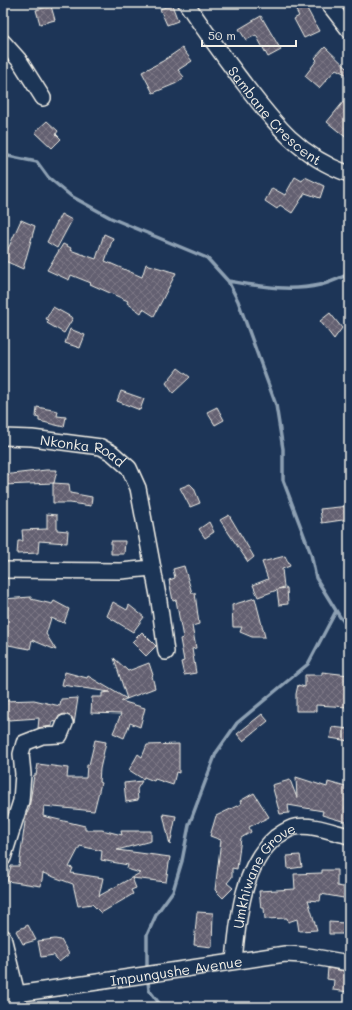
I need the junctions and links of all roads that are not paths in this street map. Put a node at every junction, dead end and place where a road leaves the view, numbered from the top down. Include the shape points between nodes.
1 (186, 3) edge
2 (328, 3) edge
3 (349, 30) edge
4 (3, 42) edge
5 (43, 98) dead end
6 (349, 174) edge
7 (3, 437) edge
8 (152, 568) junction
9 (3, 570) edge
10 (166, 652) dead end
11 (65, 723) dead end
12 (349, 836) edge
13 (3, 858) edge
14 (3, 937) edge
15 (234, 961) junction
16 (349, 963) edge
17 (10, 995) edge

1 - 6 street, Sambane Crescent via 278,128 314,158
2 - 3 street
4 - 5 street via 19,60
7 - 8 street, Nkonka Road via 101,447 120,459 132,472 138,488
8 - 9 street via 121,571
8 - 10 street, Nkonka Road
11 - 13 street via 60,735 42,736 24,743 21,754 21,801
12 - 15 street, Umkhiwane Grove via 318,828 294,827 266,846 257,859 243,898
14 - 17 street
15 - 16 street, Impungushe Avenue via 285,954
15 - 17 street, Impungushe Avenue

